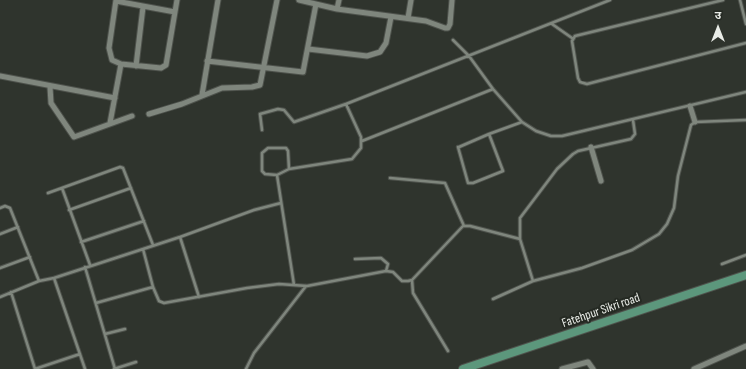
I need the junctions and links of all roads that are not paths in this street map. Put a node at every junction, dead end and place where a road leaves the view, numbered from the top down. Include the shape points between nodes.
1 (177, 0) edge
2 (218, 0) edge
3 (277, 0) edge
4 (299, 0) edge
5 (339, 0) edge
6 (411, 0) edge
7 (452, 0) edge
8 (610, 0) edge
9 (723, 0) edge
10 (740, 0) edge
11 (116, 1) edge
12 (316, 4) junction
13 (143, 7) junction
14 (338, 9) junction
15 (175, 12) junction
16 (391, 17) junction
17 (408, 18) junction
18 (552, 24) junction
19 (746, 24) edge
20 (572, 38) junction
21 (453, 40) dead end
22 (746, 43) edge
23 (308, 49) junction
24 (469, 56) junction
25 (207, 61) junction
26 (121, 64) junction
27 (136, 66) junction
28 (264, 68) junction
29 (0, 76) edge
30 (50, 87) junction
31 (493, 89) junction
32 (746, 92) edge
33 (202, 95) junction
34 (115, 98) junction
35 (346, 104) junction
36 (690, 106) junction
37 (149, 114) dead end
38 (132, 116) dead end
39 (633, 120) junction
40 (746, 120) edge
41 (522, 122) junction
42 (695, 122) junction
43 (110, 123) junction
44 (262, 130) dead end
45 (490, 134) junction
46 (362, 142) junction
47 (591, 147) junction
48 (289, 169) junction
49 (277, 175) junction
50 (390, 178) dead end
51 (601, 181) dead end
52 (62, 188) junction
53 (131, 188) junction
54 (48, 193) dead end
55 (281, 203) junction
56 (0, 208) edge
57 (69, 210) junction
58 (144, 221) junction
59 (464, 226) junction
60 (18, 227) junction
61 (0, 234) edge
62 (180, 237) junction
63 (520, 239) junction
64 (81, 242) junction
65 (153, 245) junction
66 (142, 249) junction
67 (746, 255) edge
68 (30, 257) junction
69 (355, 259) dead end
70 (722, 264) dead end
71 (90, 266) junction
72 (85, 267) junction
73 (0, 268) edge
74 (386, 271) junction
75 (746, 275) edge
76 (54, 278) junction
77 (412, 280) junction
78 (39, 281) junction
79 (533, 281) junction
80 (294, 285) junction
81 (306, 286) junction
82 (153, 287) junction
83 (11, 292) junction
84 (0, 296) edge
85 (199, 297) junction
86 (493, 299) dead end
87 (96, 303) junction
88 (125, 329) dead end
89 (104, 334) junction
90 (746, 346) edge
91 (448, 351) dead end
92 (80, 354) junction
93 (136, 362) dead end
94 (35, 369) edge
95 (85, 369) edge
96 (114, 369) edge
97 (246, 369) edge
98 (463, 369) edge
99 (562, 369) edge
100 (593, 369) edge
101 (694, 369) edge

1 - 15 street
2 - 25 street
3 - 28 street
4 - 12 street
5 - 14 street
6 - 17 street
7 - 17 street via 448,28
8 - 18 lane
9 - 20 lane
10 - 19 lane
11 - 13 street
11 - 26 street via 109,48 112,60
12 - 14 street
12 - 23 street
13 - 15 street
13 - 27 street
14 - 16 street
15 - 27 street via 164,67
16 - 17 street
16 - 23 street via 386,44 380,52 367,56
18 - 20 lane
18 - 24 lane
20 - 22 lane via 578,78 580,82 588,84
21 - 24 lane
23 - 28 street via 303,72
24 - 31 lane
24 - 35 lane
25 - 28 street
25 - 33 street
26 - 27 street
26 - 34 street
28 - 33 street via 258,86 222,88
29 - 30 street
30 - 34 street
30 - 43 street via 51,103 72,136 76,137
31 - 41 lane
31 - 46 lane
32 - 36 lane
33 - 37 street
34 - 43 street
35 - 44 lane via 294,122 284,110 260,114
35 - 46 lane
36 - 39 lane
36 - 42 street
38 - 43 street
39 - 41 lane via 557,136 536,131
39 - 47 lane via 634,134 631,139
40 - 42 lane
41 - 45 lane
42 - 79 lane via 688,132 674,208 659,234 632,250 582,268
45 - 45 lane via 458,147 468,183 503,171
46 - 48 lane via 359,152 352,159
47 - 51 street
47 - 63 lane via 572,154 540,190 520,218
48 - 49 lane
48 - 49 lane via 286,148 264,150 262,172
49 - 55 lane
50 - 59 lane via 445,183
52 - 53 lane via 120,167 125,171
52 - 54 lane
52 - 57 lane
53 - 57 lane
53 - 58 lane
55 - 62 lane
55 - 80 lane
56 - 60 lane via 10,208
57 - 64 lane
58 - 64 lane
58 - 65 lane
59 - 63 lane
59 - 77 lane
60 - 61 lane
60 - 68 lane
62 - 65 lane
62 - 85 lane
63 - 79 lane
64 - 71 lane
65 - 66 lane
66 - 71 lane
66 - 82 lane
67 - 70 lane
68 - 73 lane
68 - 78 lane
69 - 74 lane via 381,258 388,264
71 - 72 lane
72 - 76 lane
72 - 87 lane
74 - 77 lane via 393,272 402,281
74 - 81 lane
75 - 98 main road, Fatehpur Sikri road
76 - 78 lane
76 - 92 lane
77 - 91 lane via 413,293
78 - 83 lane
79 - 86 lane
80 - 81 lane
80 - 85 lane via 247,288
81 - 97 lane via 254,353
82 - 85 lane via 161,303
82 - 87 lane
83 - 84 lane
83 - 94 lane
87 - 89 lane
88 - 89 lane
89 - 96 lane
90 - 101 street
92 - 94 lane
92 - 95 lane
93 - 96 lane
99 - 100 street via 588,362

